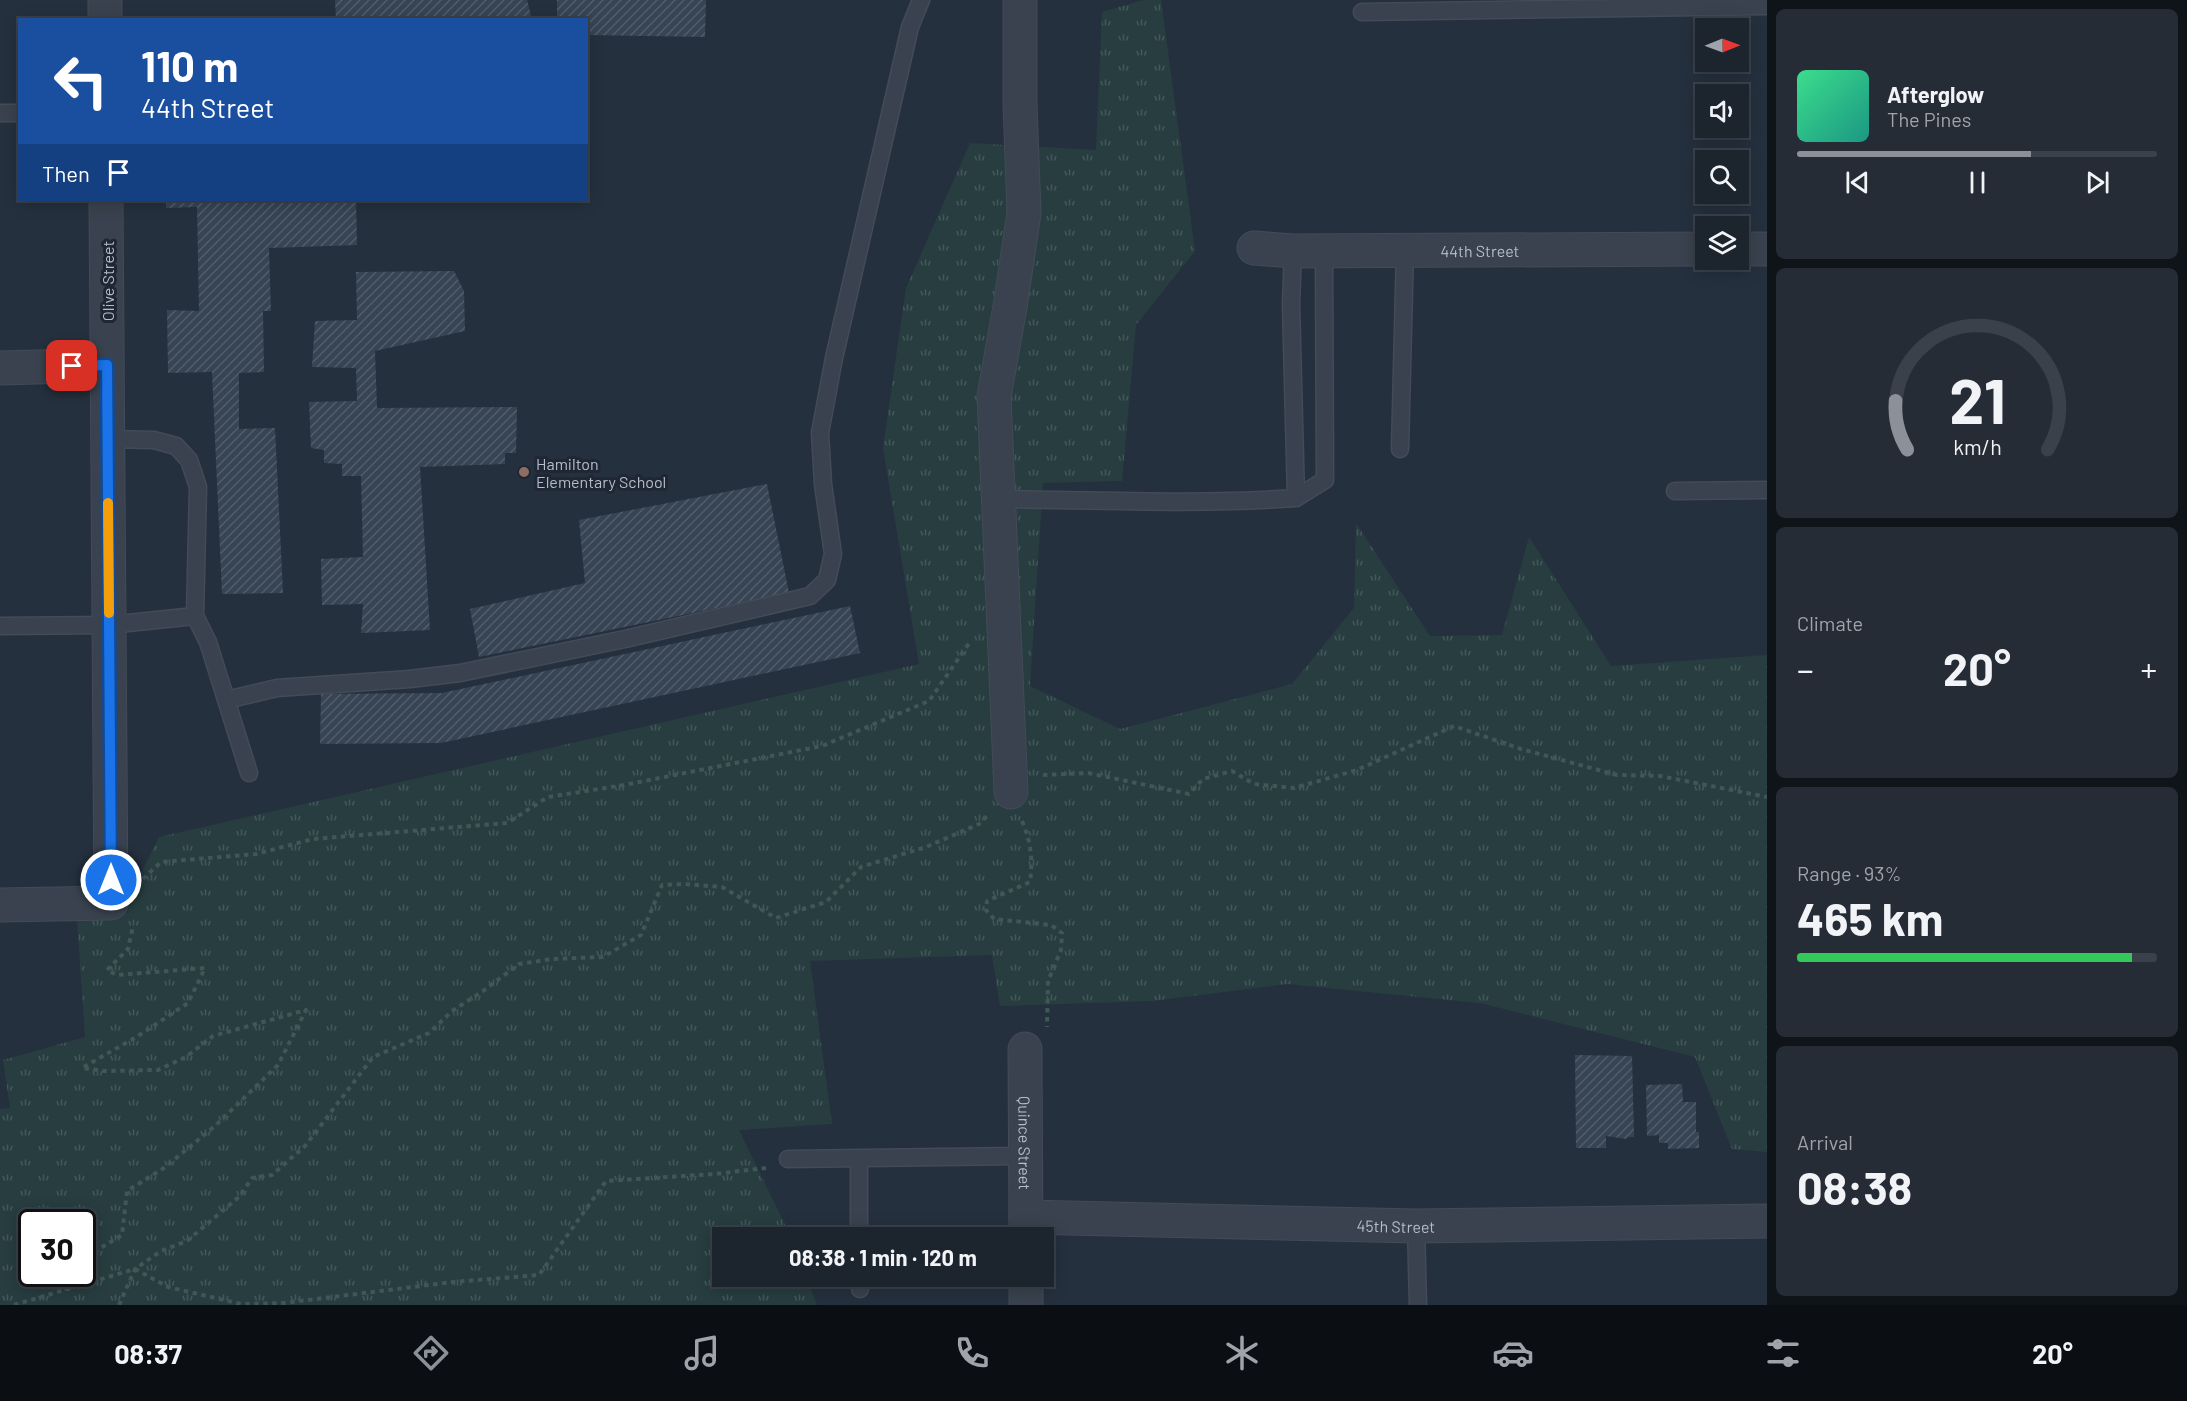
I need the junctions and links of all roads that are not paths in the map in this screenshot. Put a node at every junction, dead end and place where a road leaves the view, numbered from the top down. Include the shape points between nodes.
1 (105, 0) edge
2 (921, 0) edge
3 (1020, 0) edge
4 (1767, 6) edge
5 (1362, 12) dead end
6 (105, 18) edge
7 (18, 112) edge
8 (0, 113) edge
9 (106, 201) edge
10 (1254, 248) dead end
11 (1405, 249) junction
12 (1695, 249) edge
13 (1749, 249) edge
14 (1767, 249) edge
15 (1308, 250) junction
16 (107, 365) junction
17 (0, 368) edge
18 (108, 439) junction
19 (1400, 449) dead end
20 (1767, 490) edge
21 (1675, 491) dead end
22 (1296, 498) junction
23 (997, 500) junction
24 (195, 616) junction
25 (109, 625) junction
26 (0, 626) edge
27 (226, 700) junction
28 (249, 773) dead end
29 (1011, 792) road end
30 (0, 905) edge
31 (1036, 1043) road end
32 (1026, 1156) junction
33 (859, 1158) junction
34 (788, 1160) road end
35 (1767, 1221) edge
36 (1416, 1226) junction
37 (859, 1227) edge
38 (1026, 1227) edge
39 (1026, 1287) edge
40 (1026, 1305) edge
41 (1418, 1305) edge

1 - 6 street
2 - 27 lane via 910,27 878,163 820,433 833,554 827,580 810,596 491,668 410,679 277,688
3 - 23 street via 1023,213 994,396
4 - 5 lane
7 - 8 lane
9 - 16 street, Olive Street
10 - 15 street, 44th Street
11 - 12 street, 44th Street
11 - 15 street, 44th Street
11 - 19 lane
13 - 14 street
15 - 22 lane via 1291,304
15 - 22 lane via 1325,480
16 - 17 street
16 - 18 street, Olive Street
18 - 24 lane via 154,440 176,446 189,460 198,487
18 - 25 street, Olive Street
20 - 21 lane
22 - 23 lane
23 - 29 street
24 - 25 lane
24 - 27 lane via 208,642
25 - 26 lane
25 - 30 street, Olive Street via 122,914
27 - 28 lane
31 - 32 street, Quince Street
32 - 33 lane
32 - 38 street, Quince Street
33 - 34 lane
33 - 37 lane
35 - 36 street, 45th Street
36 - 38 street, 45th Street
36 - 41 lane
39 - 40 street

